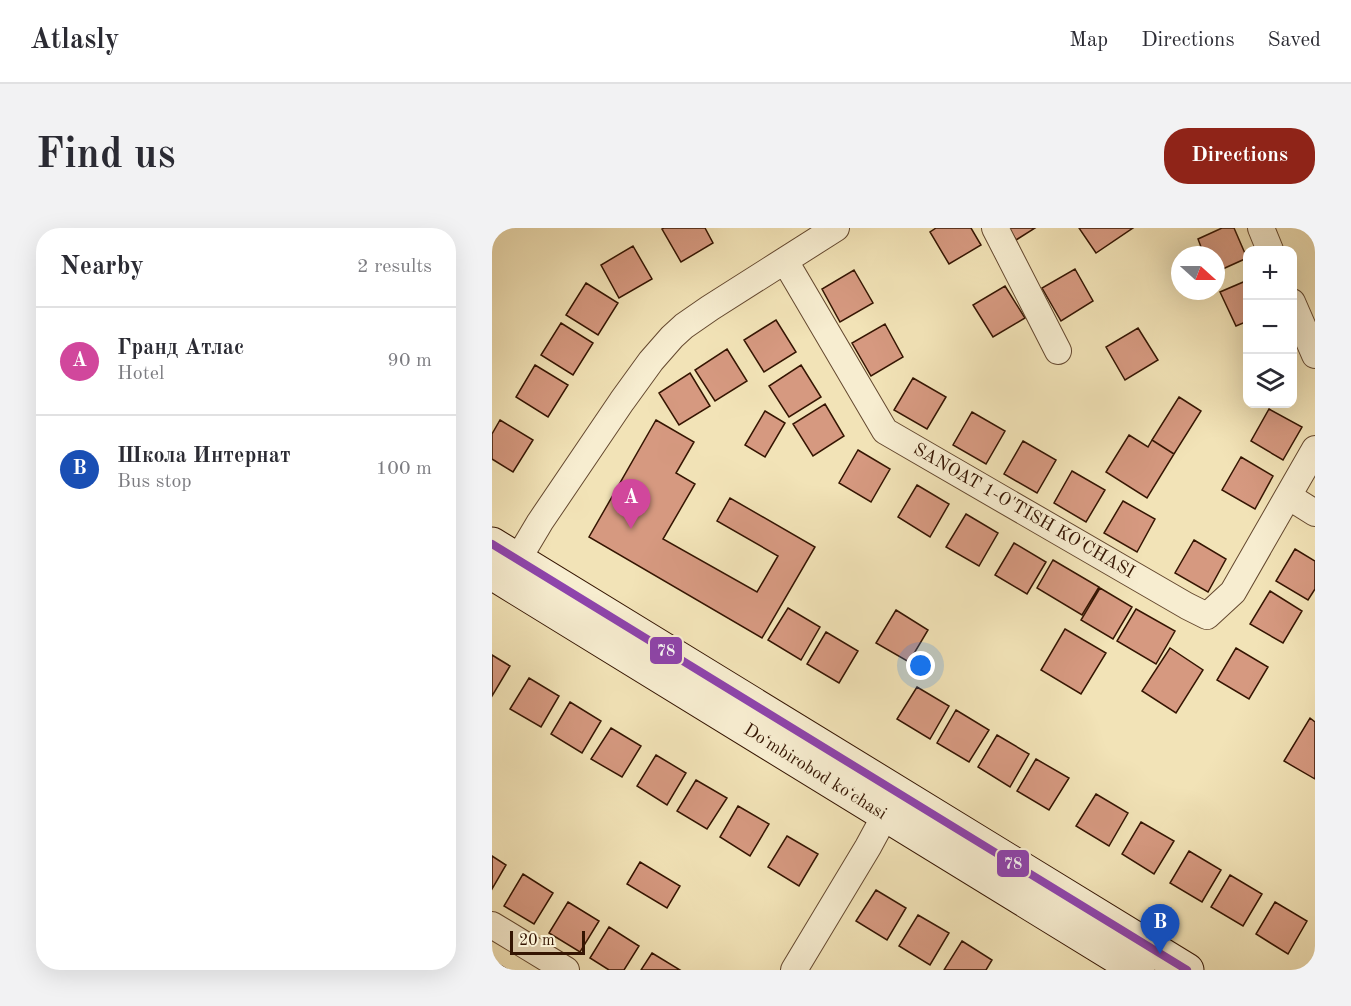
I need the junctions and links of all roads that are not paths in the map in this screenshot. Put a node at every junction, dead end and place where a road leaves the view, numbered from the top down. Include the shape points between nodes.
1 (837, 228) edge
2 (995, 228) edge
3 (1261, 228) edge
4 (1268, 246) edge
5 (785, 261) junction
6 (1297, 312) edge
7 (1058, 351) dead end
8 (1315, 355) edge
9 (1315, 449) edge
10 (1288, 496) junction
11 (1315, 513) edge
12 (501, 565) edge
13 (892, 804) junction
14 (492, 925) edge
15 (566, 970) edge
16 (794, 970) edge
17 (1138, 970) edge
18 (1187, 970) edge

1 - 5 street
2 - 7 street
3 - 4 street
5 - 10 street, SANOAT 1-O'TISH KO'CHASI via 885,431 1208,616 1233,592
5 - 12 street via 684,326 661,349 540,522
6 - 8 street
9 - 10 street, SANOAT 1-O'TISH KO'CHASI
10 - 11 street
12 - 13 main road, Doʻmbirobod koʻchasi
13 - 16 street
13 - 17 main road, Doʻmbirobod koʻchasi
13 - 18 main road, Doʻmbirobod koʻchasi
14 - 15 street

